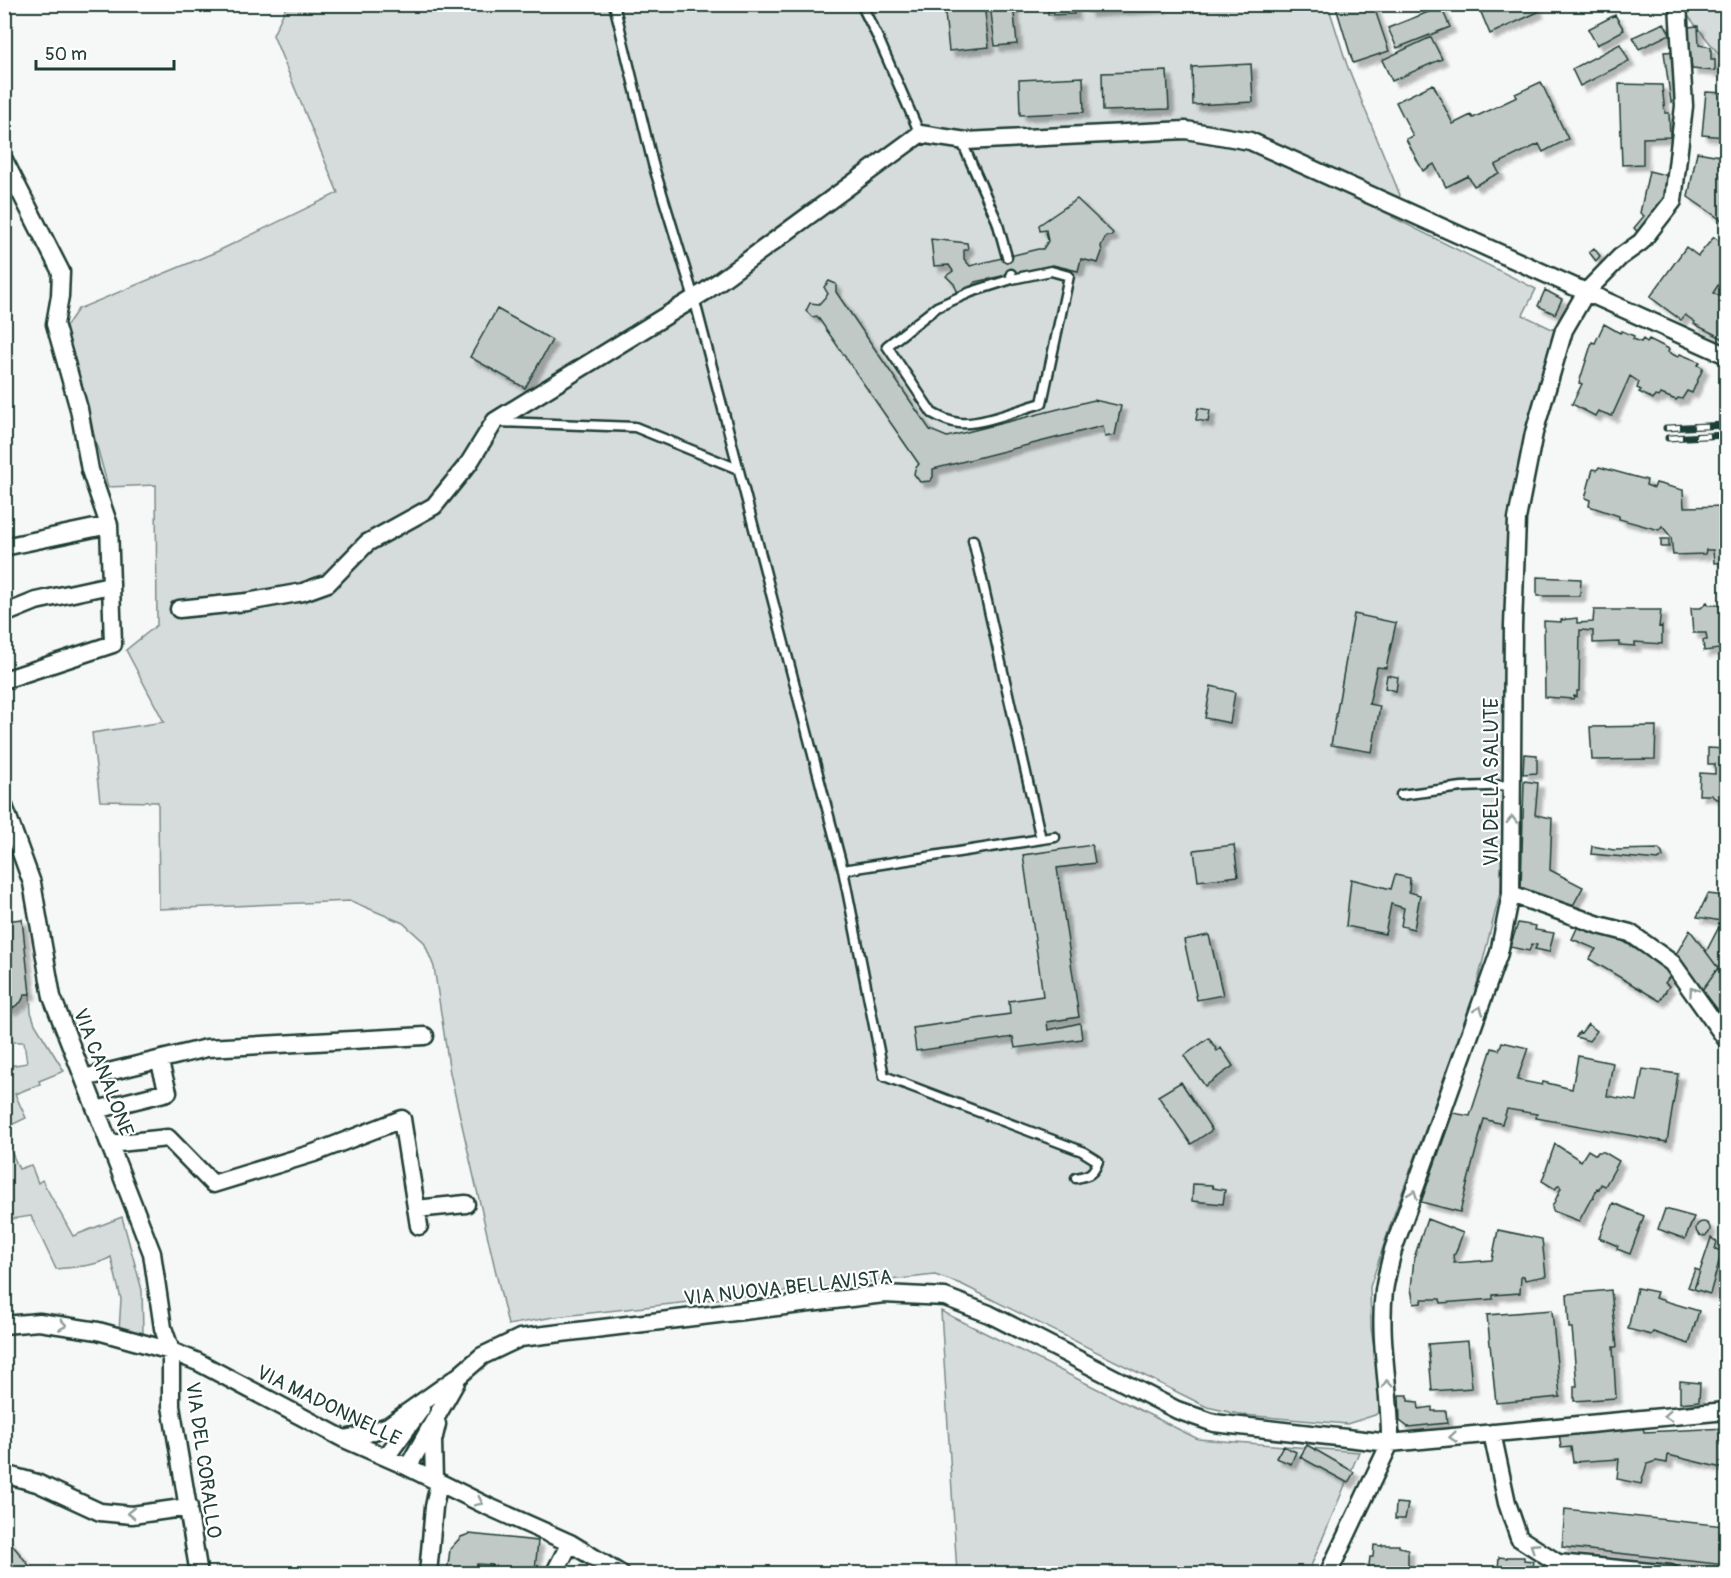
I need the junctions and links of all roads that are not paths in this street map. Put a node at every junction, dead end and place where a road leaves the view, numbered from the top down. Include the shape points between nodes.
1 (614, 4) edge
2 (861, 4) edge
3 (1678, 4) edge
4 (920, 134) junction
5 (961, 140) junction
6 (4, 160) edge
7 (1006, 257) dead end
8 (1011, 276) joint
9 (1586, 292) junction
10 (694, 298) junction
11 (1726, 355) edge
12 (495, 421) junction
13 (738, 469) junction
14 (109, 525) junction
15 (973, 540) dead end
16 (4, 547) edge
17 (110, 585) junction
18 (179, 609) dead end
19 (4, 614) edge
20 (4, 680) edge
21 (1512, 785) junction
22 (1401, 795) dead end
23 (4, 806) edge
24 (1055, 837) dead end
25 (1041, 839) junction
26 (843, 870) junction
27 (1511, 894) junction
28 (425, 1036) dead end
29 (1726, 1039) edge
30 (159, 1060) junction
31 (84, 1078) junction
32 (96, 1110) junction
33 (109, 1144) junction
34 (1076, 1178) dead end
35 (466, 1204) dead end
36 (416, 1209) junction
37 (419, 1226) dead end
38 (4, 1325) edge
39 (171, 1351) junction
40 (436, 1402) junction
41 (1726, 1411) edge
42 (1492, 1433) junction
43 (345, 1439) junction
44 (1390, 1443) junction
45 (386, 1457) junction
46 (408, 1467) junction
47 (4, 1474) edge
48 (436, 1481) junction
49 (189, 1507) junction
50 (570, 1543) junction
51 (199, 1574) edge
52 (428, 1574) edge
53 (554, 1574) edge
54 (621, 1574) edge
55 (1328, 1574) edge
56 (1671, 1574) edge

1 - 10 lane via 653,164
2 - 4 lane
3 - 9 street, VIA DELLA SALUTE via 1684,106 1673,201 1641,242 1620,257
4 - 5 street
4 - 10 street
5 - 7 lane via 997,221
5 - 9 street via 1186,130 1250,141
6 - 14 street via 61,272 55,324 79,409 90,470
8 - 8 lane via 938,307 887,346 932,413 944,420 974,422 1042,403 1069,276 1051,271
9 - 11 street
9 - 21 street, VIA DELLA SALUTE via 1564,330 1534,433 1517,519
10 - 12 street
10 - 13 lane
12 - 13 lane via 635,427
12 - 18 street via 469,463 434,506 367,543 328,583 258,600
13 - 26 lane
14 - 16 street
14 - 17 street
15 - 25 lane
17 - 19 street via 36,601
17 - 20 street via 113,644
21 - 22 lane
27 -> 21 street, VIA DELLA SALUTE
23 - 31 street, VIA CANALONE via 32,883 52,997
24 - 25 lane
25 - 26 lane
26 - 34 lane via 884,1077 1082,1151 1098,1161 1088,1176
29 -> 27 street via 1672,963 1630,933
44 -> 27 street, VIA DELLA SALUTE via 1383,1345 1384,1290 1391,1260 1499,953
28 - 30 street via 207,1048
30 - 31 street
30 - 32 street via 168,1092
31 - 32 street, VIA CANALONE
32 - 33 street, VIA CANALONE
33 - 36 street via 168,1138 213,1184 314,1153 402,1119
33 - 39 street, VIA CANALONE via 152,1253
35 - 36 street
36 - 37 street
38 -> 39 street, VIA MADONNELLE via 39,1322 98,1331
39 - 43 street, VIA MADONNELLE
39 - 49 street, VIA DEL CORALLO via 171,1406
40 - 43 street via 388,1426
40 - 44 street, VIA NUOVA BELLAVISTA via 482,1356 520,1338 884,1294 945,1297 989,1314 1177,1410 1214,1423
40 - 45 street
40 - 46 street
40 - 48 street
41 -> 42 street, VIA NUOVA BELLAVISTA
42 -> 44 street, VIA NUOVA BELLAVISTA
56 -> 42 street via 1558,1563 1519,1538
43 - 45 street, VIA MADONNELLE
44 - 55 street, VIA DELLA SALUTE
45 - 46 street, VIA MADONNELLE
46 - 48 street, VIA MADONNELLE
49 -> 47 street via 132,1515 100,1512 37,1483
48 -> 50 street, VIA MADONNELLE
48 - 52 street
49 - 51 street, VIA DEL CORALLO
50 - 53 street
50 - 54 street, VIA MADONNELLE

